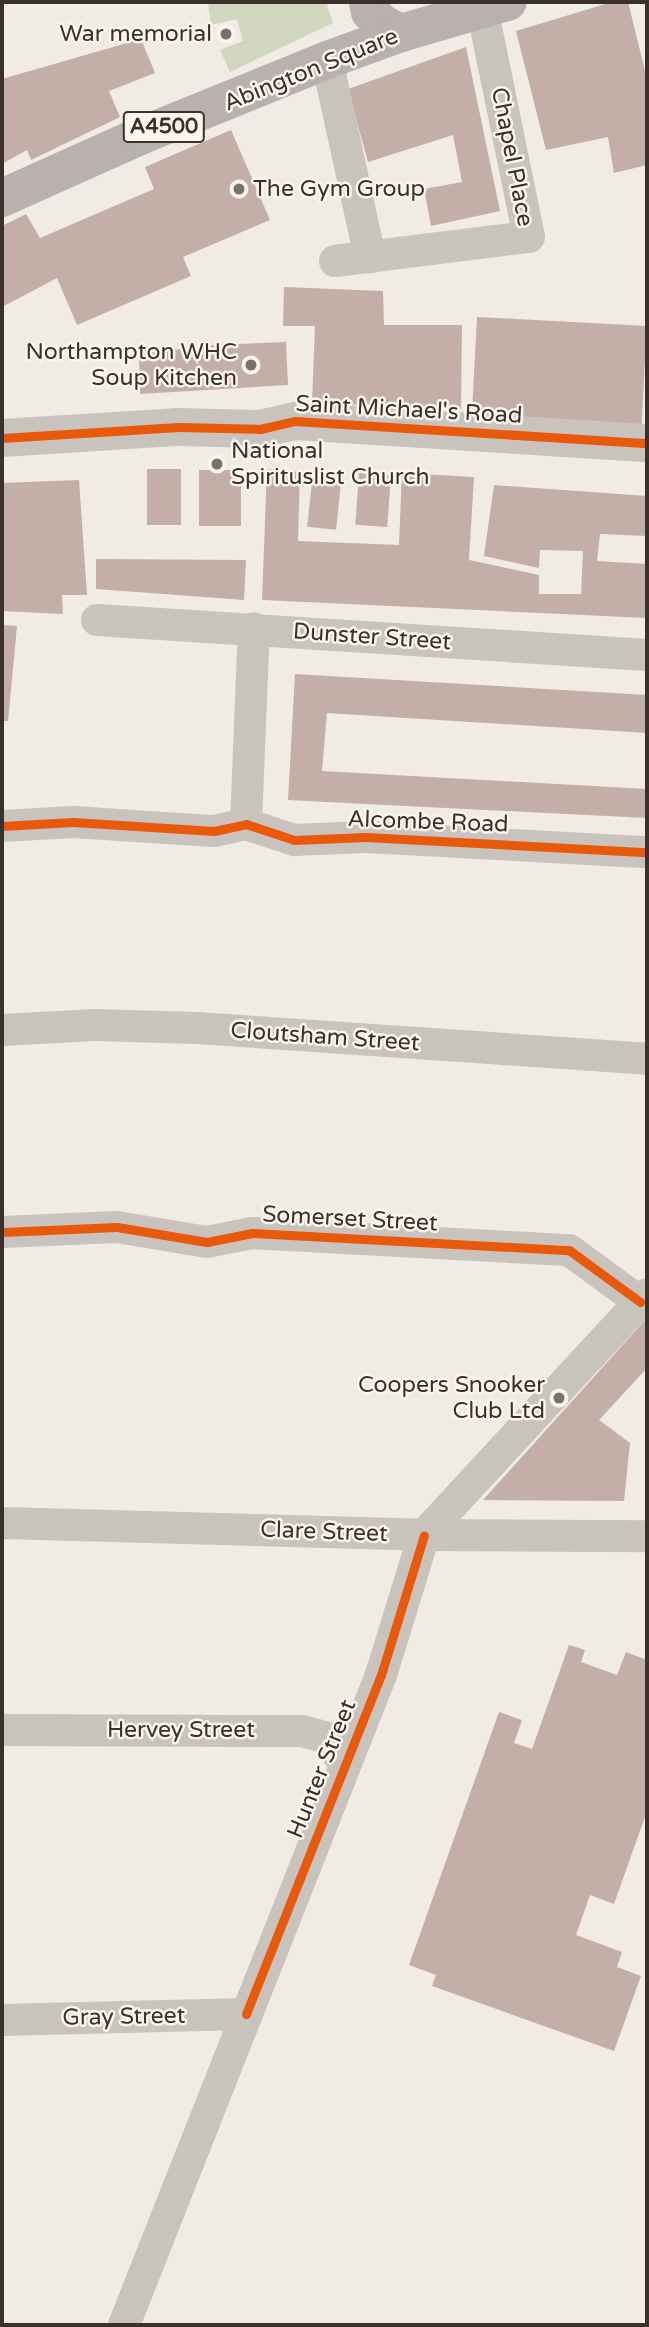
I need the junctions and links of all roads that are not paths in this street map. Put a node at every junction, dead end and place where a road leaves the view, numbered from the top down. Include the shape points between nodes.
1 (368, 2) edge
2 (474, 8) edge
3 (401, 33) junction
4 (327, 60) junction
5 (2, 198) edge
6 (370, 257) junction
7 (335, 261) dead end
8 (2, 438) edge
9 (647, 443) edge
10 (97, 620) dead end
11 (254, 628) junction
12 (647, 655) edge
13 (246, 824) junction
14 (2, 826) edge
15 (647, 852) edge
16 (2, 1030) edge
17 (647, 1059) edge
18 (2, 1232) edge
19 (644, 1298) edge
20 (2, 1523) edge
21 (424, 1535) junction
22 (647, 1536) edge
23 (2, 1730) edge
24 (345, 1764) junction
25 (246, 2014) junction
26 (2, 2021) edge
27 (124, 2325) edge

1 - 3 main road via 370,12
2 - 3 main road, Abington Square / A4500
2 - 6 street, Chapel Place via 528,237
3 - 4 main road, Abington Square / A4500
4 - 5 main road, Abington Square / A4500
4 - 6 street
6 - 7 street, Chapel Place
8 - 9 street, Saint Michael's Road via 179,427 260,429 295,421
10 - 11 street, Dunster Street
11 - 12 street, Dunster Street
11 - 13 street
13 - 14 street, Alcombe Road via 214,831 73,822
13 - 15 street, Alcombe Road via 294,840 366,837
16 - 17 street, Cloutsham Street via 95,1025 197,1028
18 - 19 street, Somerset Street via 117,1227 207,1242 252,1233 569,1250
19 - 21 street
20 - 21 street, Clare Street
21 - 22 street, Clare Street
21 - 24 street, Hunter Street via 381,1675
23 - 24 street, Hervey Street via 302,1731 325,1737
24 - 25 street, Hunter Street
25 - 26 street, Gray Street
25 - 27 street, Hunter Street

